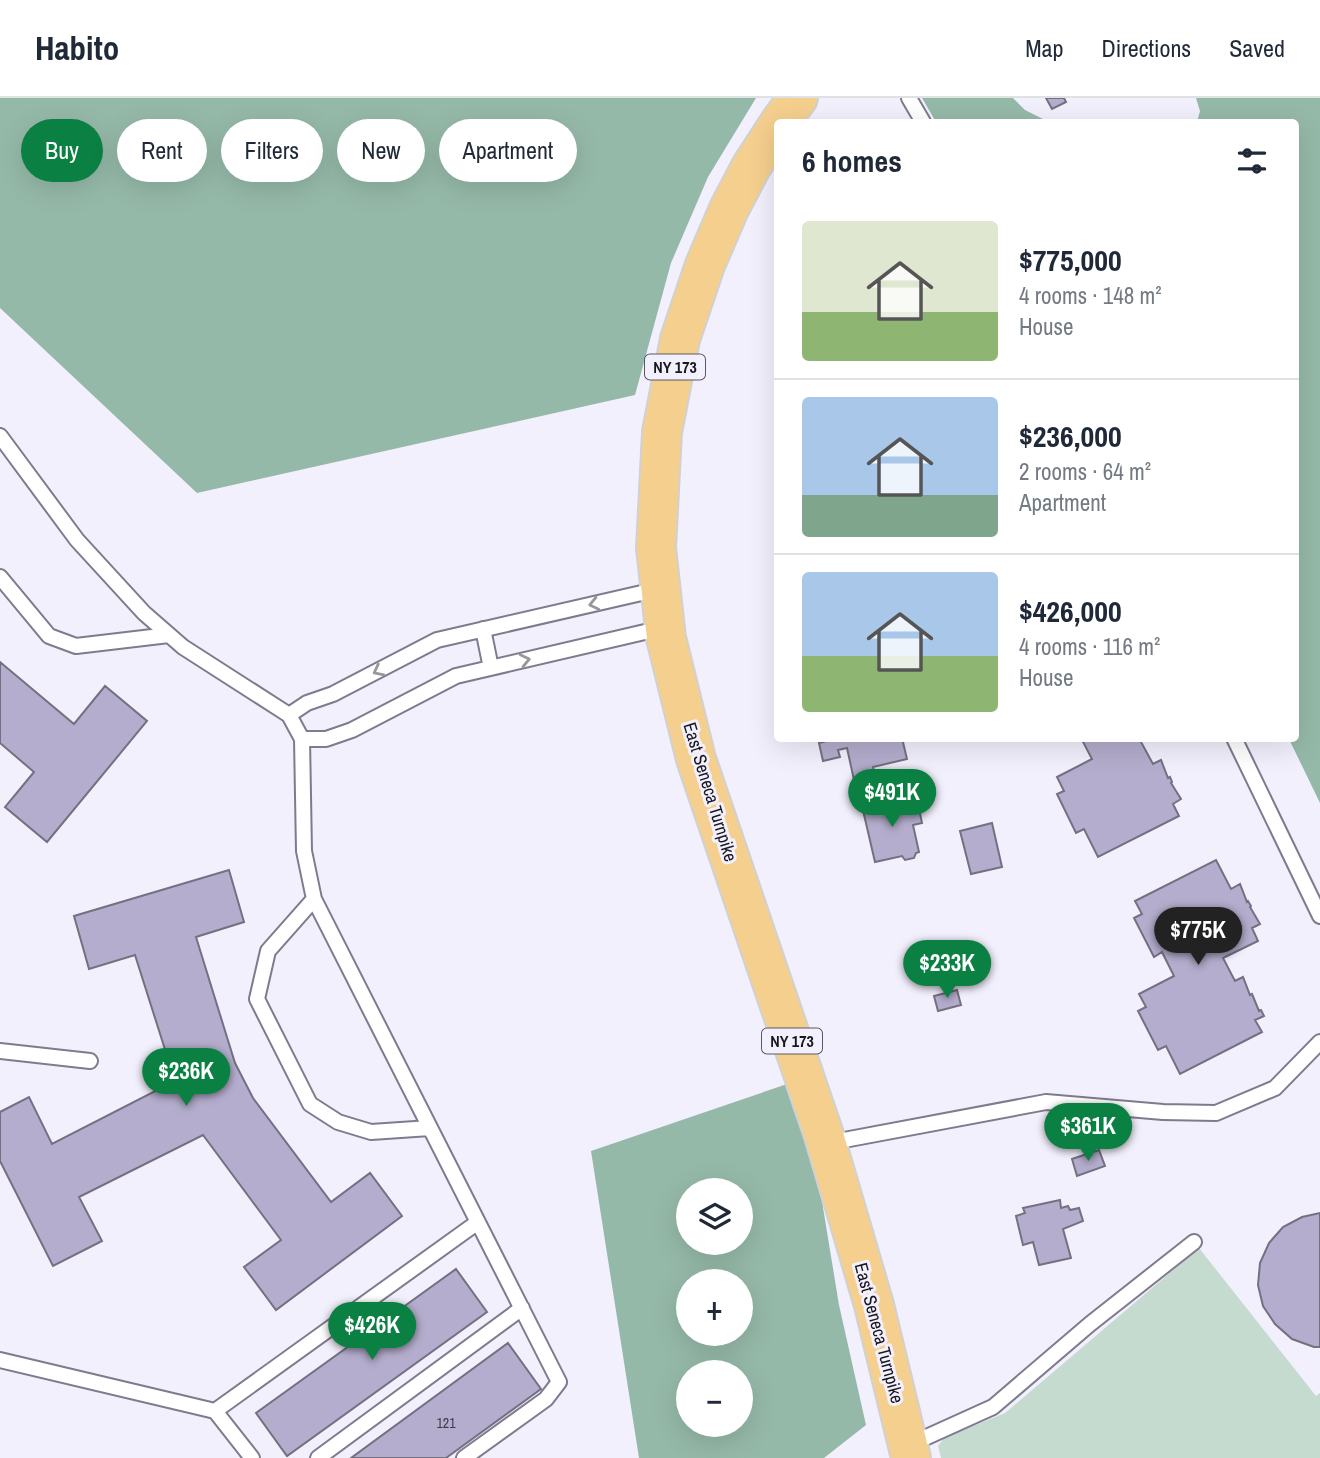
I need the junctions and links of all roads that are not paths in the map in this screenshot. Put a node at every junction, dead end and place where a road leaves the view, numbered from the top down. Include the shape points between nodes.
1 (798, 98) edge
2 (909, 98) edge
3 (782, 119) edge
4 (921, 119) edge
5 (774, 132) edge
6 (0, 436) edge
7 (0, 577) edge
8 (661, 588) junction
9 (665, 627) junction
10 (483, 629) junction
11 (169, 635) junction
12 (491, 668) junction
13 (289, 715) junction
14 (302, 739) junction
15 (1236, 742) edge
16 (314, 899) junction
17 (1320, 916) edge
18 (1320, 1042) edge
19 (0, 1051) edge
20 (90, 1061) dead end
21 (430, 1128) junction
22 (827, 1144) junction
23 (478, 1222) junction
24 (1194, 1242) dead end
25 (522, 1308) junction
26 (0, 1360) edge
27 (215, 1411) junction
28 (910, 1452) edge
29 (252, 1458) edge
30 (318, 1458) edge
31 (464, 1458) edge

1 - 3 main road
2 - 4 lane
5 - 8 main road, East Seneca Turnpike / NY 173 via 729,209 680,339 662,432 656,548
6 - 11 lane via 77,540
7 - 11 lane via 49,636 76,646
8 - 9 main road, East Seneca Turnpike / NY 173
8 -> 10 lane
12 -> 9 lane
9 - 22 main road, East Seneca Turnpike / NY 173 via 696,759
10 - 12 lane
10 -> 13 lane via 437,640
11 - 13 lane
12 - 14 lane via 456,676 352,730
13 - 14 lane
14 - 16 lane via 304,851
15 - 17 lane
16 - 21 lane
16 - 21 lane via 268,951 257,999 310,1104 338,1122 371,1132
18 - 22 lane via 1275,1088 1216,1113 1046,1102
19 - 20 lane
21 - 23 lane
22 - 28 main road, East Seneca Turnpike / NY 173
23 - 25 lane
23 - 27 lane
24 - 28 lane via 992,1406
25 - 30 lane
25 - 31 lane via 559,1382 546,1399
26 - 27 lane
27 - 29 lane

